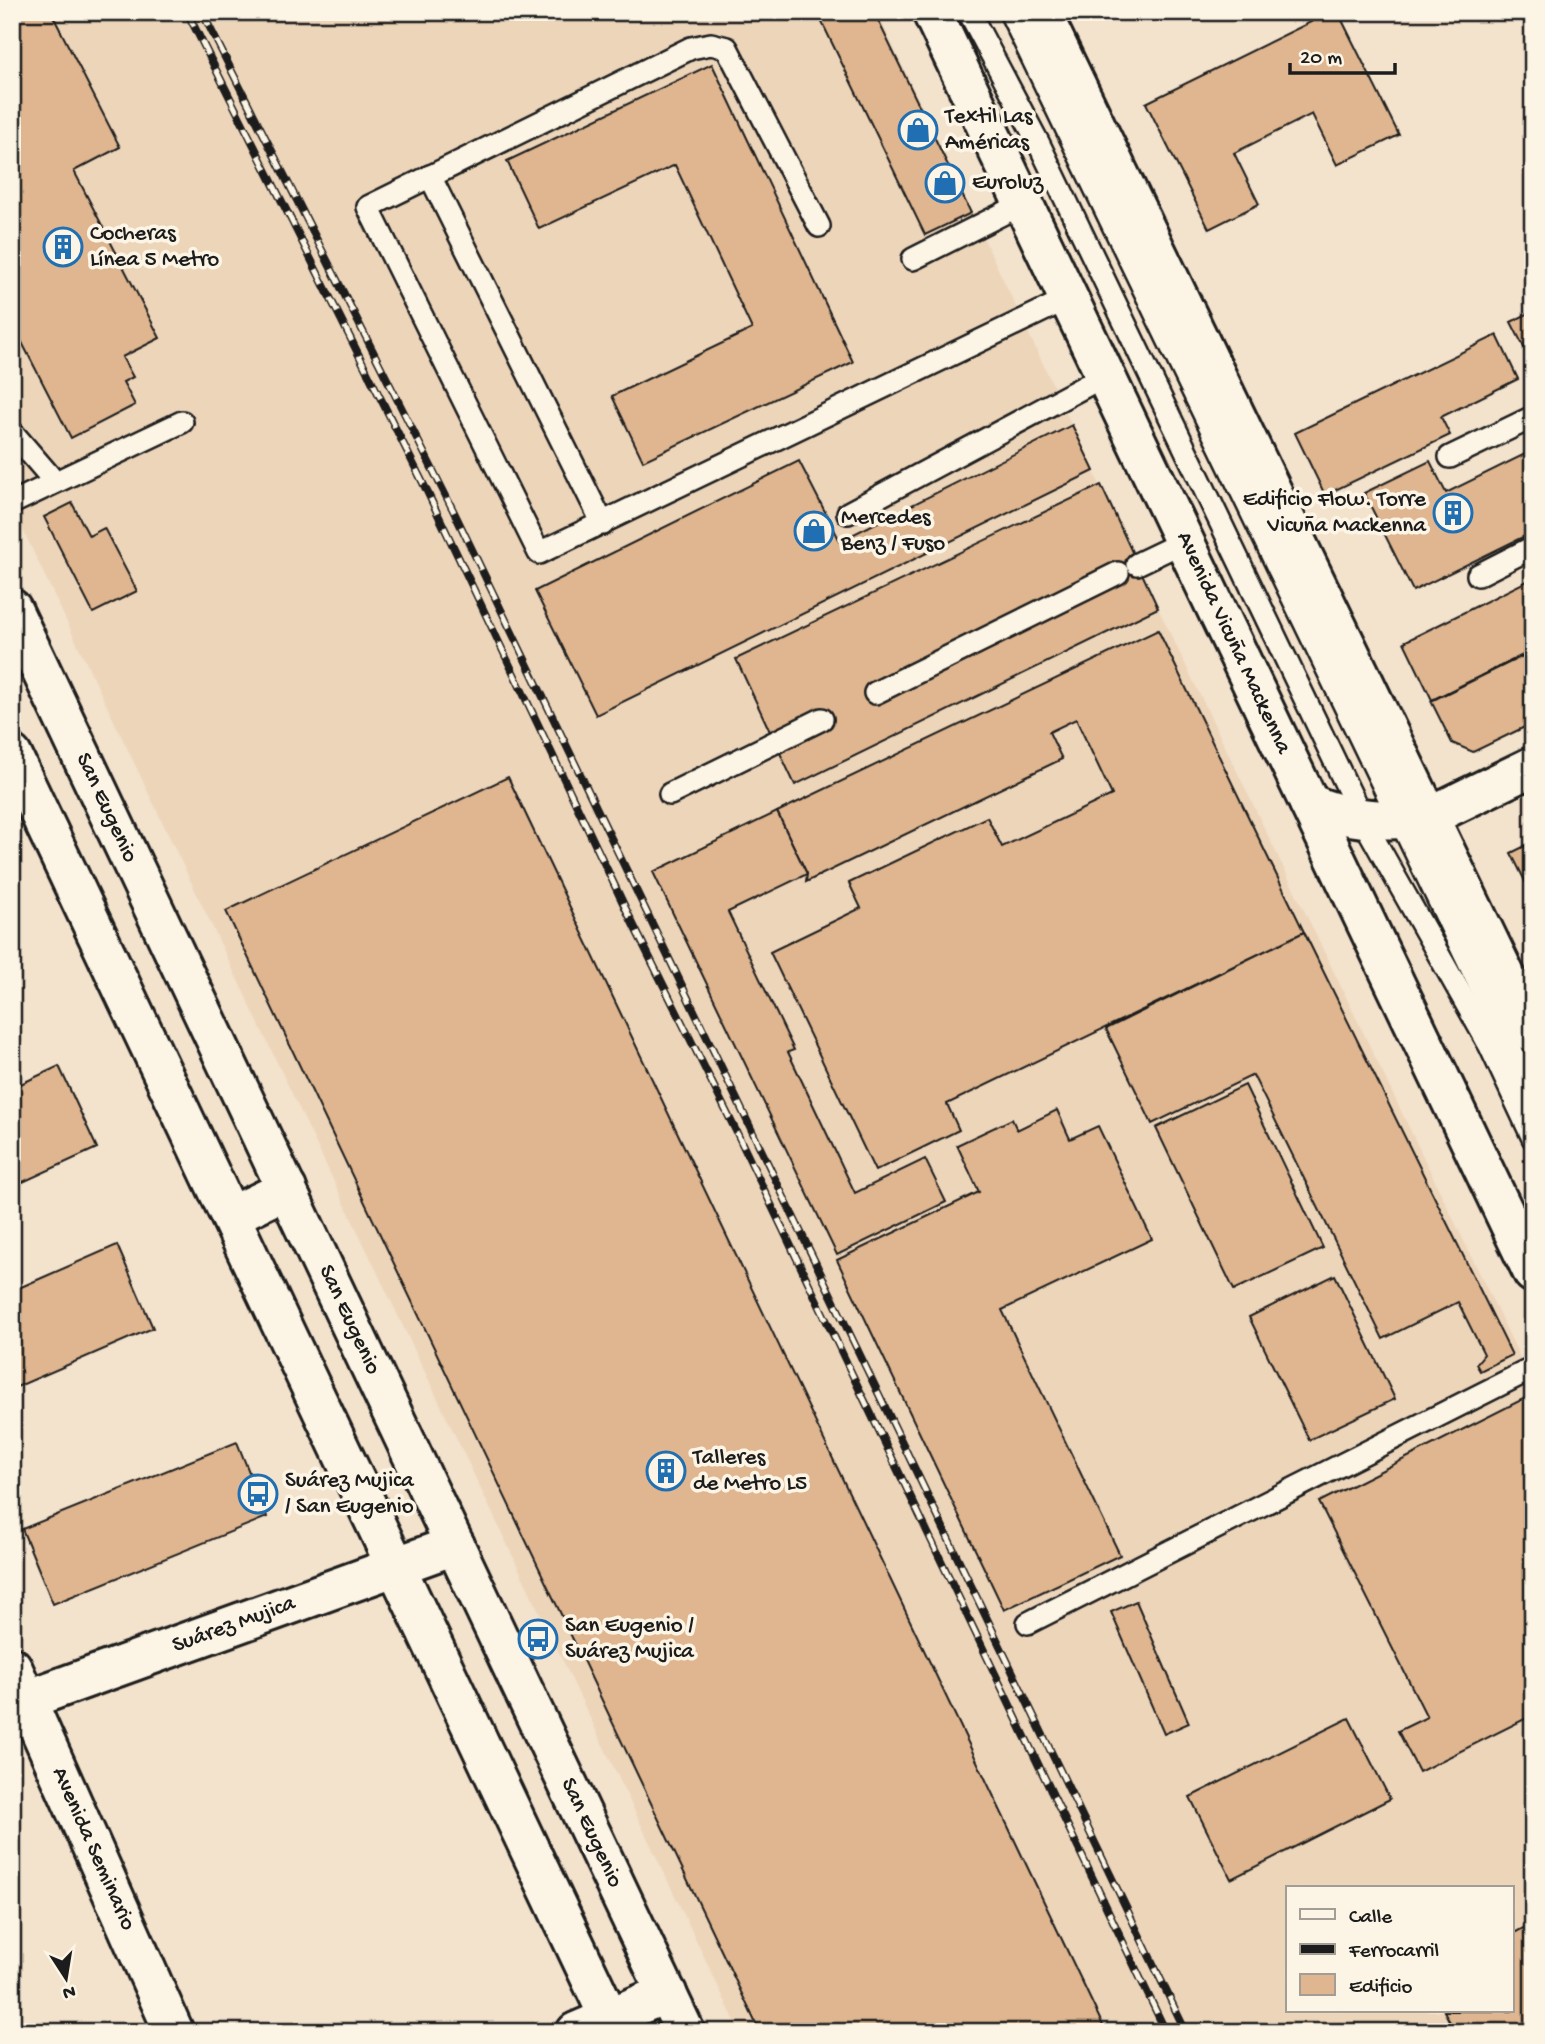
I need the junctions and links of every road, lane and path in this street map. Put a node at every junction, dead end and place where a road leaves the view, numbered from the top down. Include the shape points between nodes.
1 (932, 12) edge
2 (969, 12) edge
3 (1010, 12) edge
4 (1041, 12) edge
5 (430, 176) junction
6 (1024, 203) junction
7 (820, 226) dead end
8 (913, 259) dead end
9 (1069, 298) junction
10 (1106, 375) junction
11 (1533, 417) edge
12 (182, 422) dead end
13 (12, 432) edge
14 (1450, 457) dead end
15 (55, 482) junction
16 (12, 503) edge
17 (848, 513) dead end
18 (603, 524) junction
19 (1185, 541) junction
20 (1533, 548) edge
21 (1137, 564) dead end
22 (1118, 573) dead end
23 (1478, 575) dead end
24 (12, 609) edge
25 (26, 672) edge
26 (875, 692) dead end
27 (822, 719) dead end
28 (14, 761) edge
29 (1533, 766) edge
30 (670, 794) dead end
31 (1309, 803) junction
32 (1397, 819) junction
33 (1533, 1033) edge
34 (1533, 1096) edge
35 (1533, 1138) edge
36 (287, 1189) junction
37 (231, 1216) junction
38 (1533, 1273) edge
39 (1533, 1368) edge
40 (455, 1545) junction
41 (396, 1566) junction
42 (1028, 1623) dead end
43 (17, 1690) edge
44 (667, 1993) junction
45 (600, 2027) edge
46 (174, 2032) edge
47 (685, 2032) edge

1 - 6 main road, Avenida Vicuña Mackenna
2 - 32 lane
3 - 32 lane
4 - 32 main road
5 - 7 lane via 691,48 712,44 727,48
5 - 18 lane
5 - 18 lane via 368,207 533,541 539,553
6 - 8 lane
6 - 9 main road, Avenida Vicuña Mackenna
9 - 10 main road, Avenida Vicuña Mackenna
9 - 18 lane
10 - 17 lane
10 - 19 main road, Avenida Vicuña Mackenna
11 - 14 lane
12 - 15 lane
13 - 15 lane
15 - 16 lane
19 - 21 lane
19 - 31 main road, Avenida Vicuña Mackenna
20 - 23 lane
22 - 26 lane
24 - 25 main road, San Eugenio
25 - 36 main road, San Eugenio
27 - 30 lane
28 - 37 main road
29 - 32 main road
31 - 32 main road via 1344,817
31 - 38 main road, Avenida Vicuña Mackenna
32 - 33 main road
32 - 34 lane
32 - 35 lane via 1489,1046
36 - 37 main road
36 - 40 main road, San Eugenio
37 - 41 main road
39 - 42 lane
40 - 41 main road, Suárez Mujica
40 - 44 main road, San Eugenio
41 - 43 main road, Suárez Mujica
41 - 45 main road
43 - 46 main road, Avenida Seminario
44 - 45 main road
44 - 47 main road, San Eugenio

